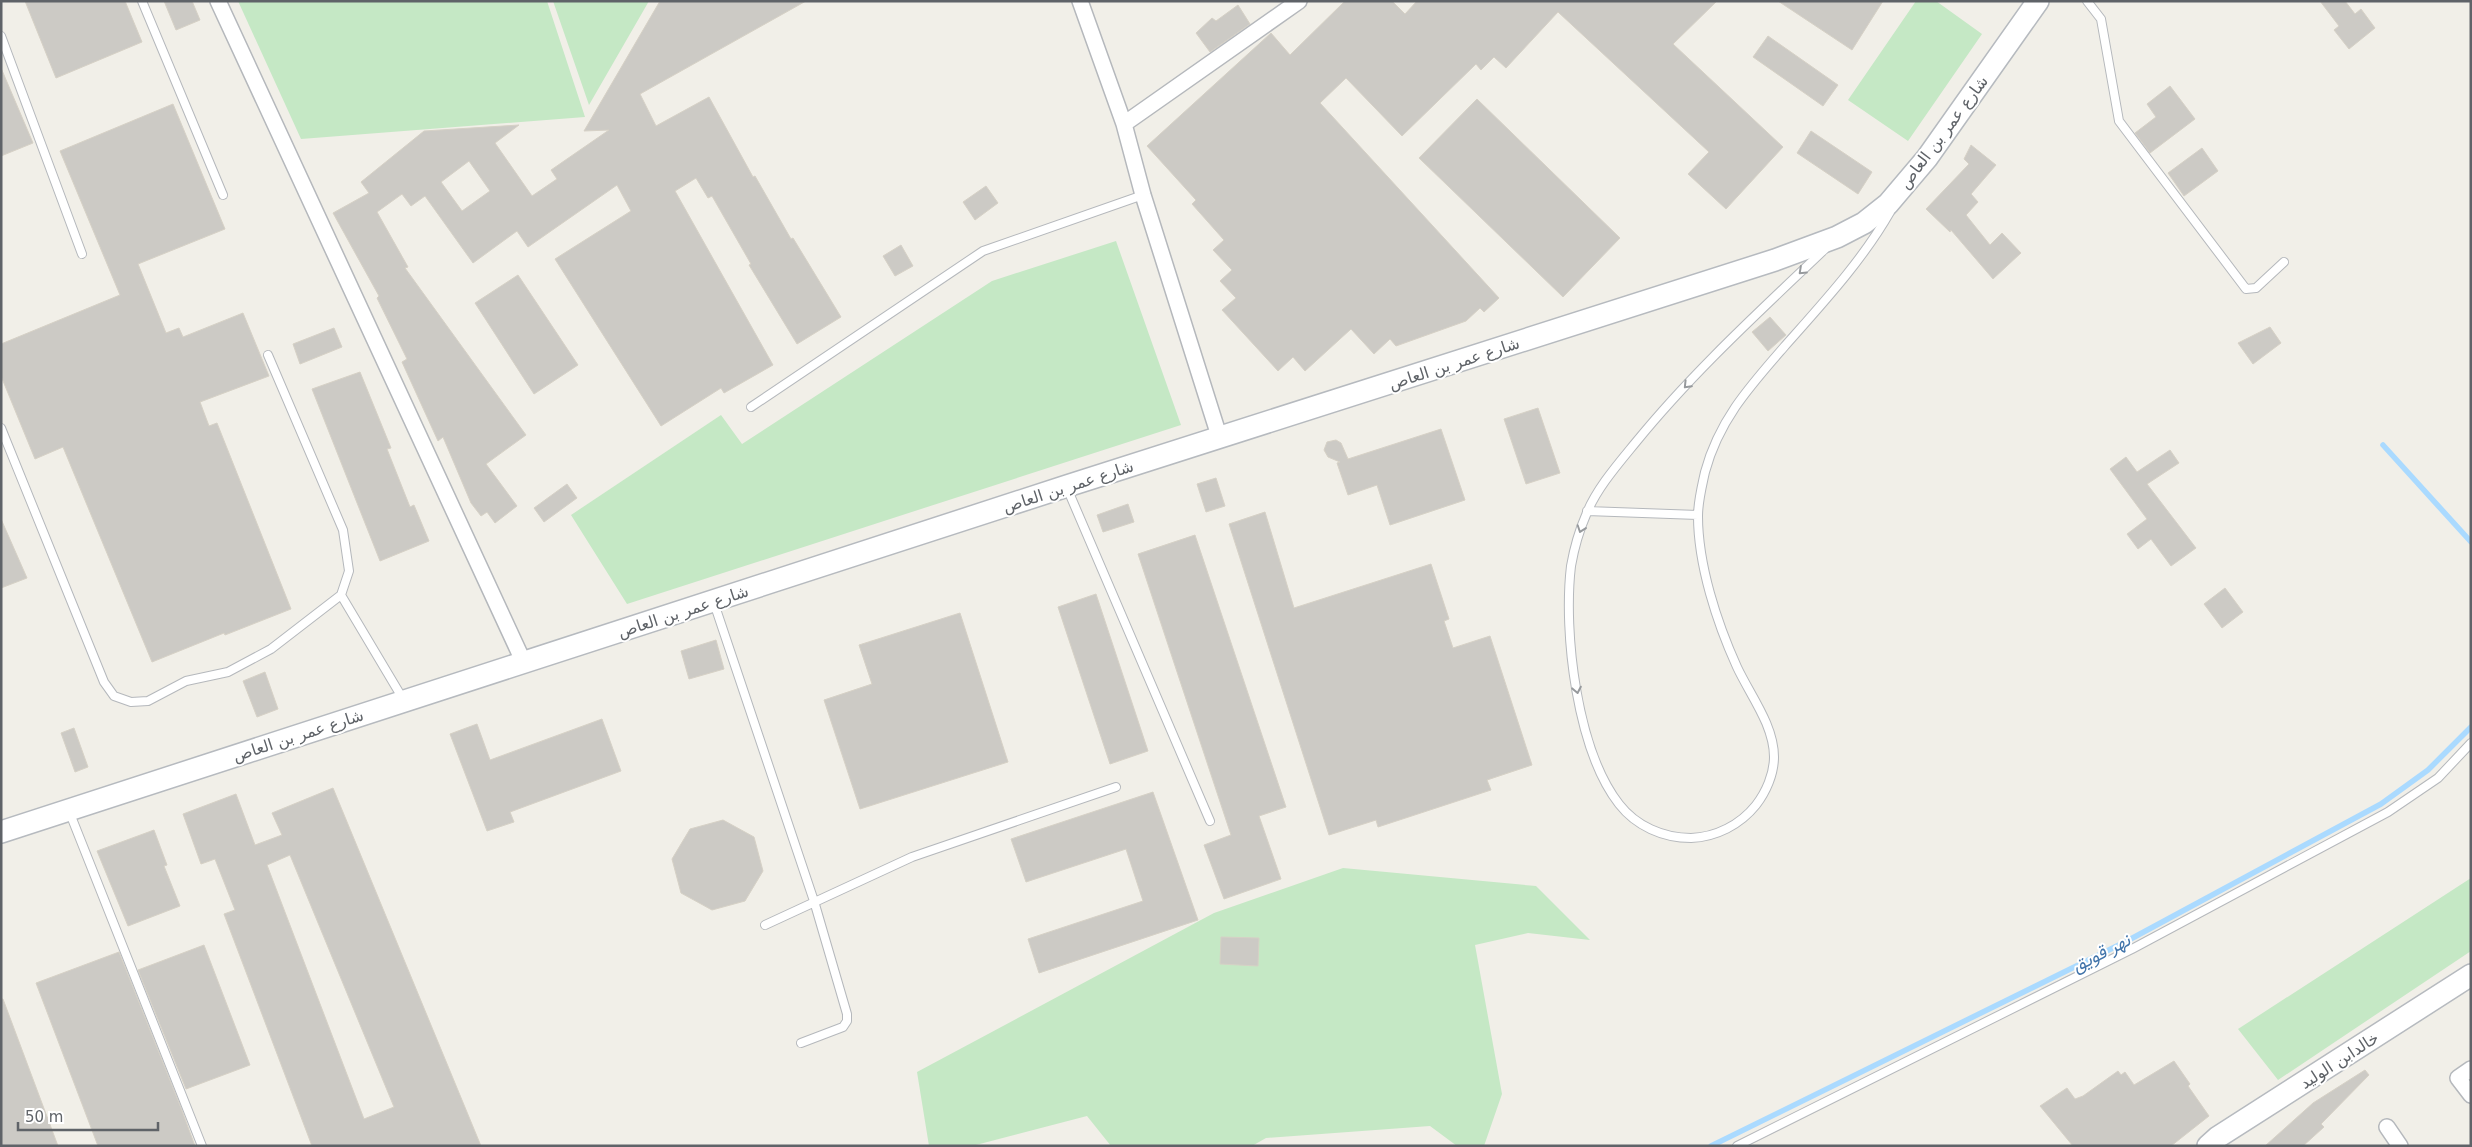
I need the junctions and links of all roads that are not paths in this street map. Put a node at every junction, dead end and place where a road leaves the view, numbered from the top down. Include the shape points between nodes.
1 (142, 1) edge
2 (218, 1) edge
3 (1080, 1) edge
4 (1299, 1) edge
5 (2038, 1) edge
6 (2087, 1) edge
7 (1, 36) edge
8 (1124, 124) junction
9 (1899, 192) junction
10 (223, 195) dead end
11 (1143, 196) junction
12 (1837, 238) junction
13 (82, 254) dead end
14 (2284, 262) dead end
15 (268, 355) dead end
16 (750, 408) dead end
17 (1, 428) edge
18 (1220, 439) junction
19 (1067, 486) junction
20 (1587, 510) junction
21 (1698, 515) junction
22 (341, 595) junction
23 (713, 602) junction
24 (524, 663) junction
25 (404, 701) junction
26 (2471, 743) edge
27 (1116, 787) dead end
28 (68, 810) junction
29 (1210, 821) dead end
30 (1, 832) edge
31 (814, 901) junction
32 (765, 926) dead end
33 (2471, 975) edge
34 (801, 1043) dead end
35 (2471, 1069) edge
36 (2471, 1095) edge
37 (2387, 1127) dead end
38 (202, 1146) edge
39 (1738, 1146) edge
40 (2208, 1146) edge
41 (2400, 1146) edge

1 - 10 lane
2 - 24 street
3 - 8 street
4 - 8 street
5 - 9 street, شارع عمر بن العاص via 1927,158
6 - 14 lane via 2101,20 2119,121 2228,266 2246,289 2256,288
7 - 13 lane
8 - 11 street
9 - 12 street, شارع عمر بن العاص via 1870,218
9 - 21 lane via 1868,247 1731,411 1717,434 1709,458
11 - 16 lane via 983,251
11 - 18 street
12 - 18 street, شارع عمر بن العاص
12 -> 20 lane via 1681,391 1615,467
15 - 22 lane via 343,530 349,571
17 - 22 lane via 104,682 114,696 131,702 148,701 186,681 228,672 270,650
18 - 19 street, شارع عمر بن العاص
19 - 23 street, شارع عمر بن العاص
19 - 29 lane
20 - 21 lane
20 -> 21 lane via 1572,564 1569,595 1572,659 1584,721 1605,781 1620,806 1647,828 1680,838 1714,834 1744,818 1765,791 1774,758 1768,729 1737,666 1718,617 1705,567
22 - 25 lane
23 - 24 street, شارع عمر بن العاص
23 - 31 lane
24 - 25 street, شارع عمر بن العاص
25 - 28 street, شارع عمر بن العاص
26 - 39 lane via 2438,778 2388,812 2132,949
27 - 31 lane via 912,857
28 - 30 street, شارع عمر بن العاص
28 - 38 lane
31 - 32 lane
31 - 34 lane via 847,1021 843,1028
33 - 40 street, خالدابن الوليد
35 - 36 street via 2458,1078
37 - 41 street

